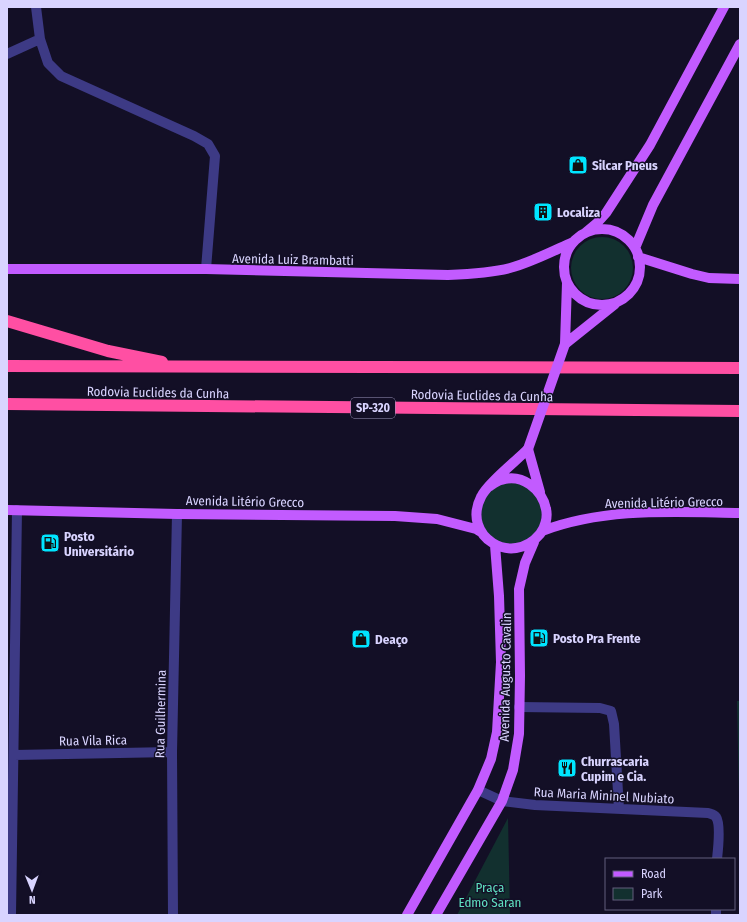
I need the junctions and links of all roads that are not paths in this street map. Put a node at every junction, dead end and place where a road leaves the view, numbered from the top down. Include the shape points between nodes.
1 (36, 7) edge
2 (724, 7) edge
3 (40, 39) junction
4 (740, 44) edge
5 (7, 54) edge
6 (585, 233) junction
7 (573, 242) junction
8 (637, 253) junction
9 (7, 269) edge
10 (206, 270) junction
11 (740, 279) edge
12 (567, 283) junction
13 (617, 302) junction
14 (7, 321) edge
15 (565, 344) junction
16 (7, 366) edge
17 (191, 367) junction
18 (740, 368) edge
19 (7, 404) edge
20 (740, 411) edge
21 (528, 449) junction
22 (490, 486) junction
23 (540, 492) junction
24 (12, 510) edge
25 (740, 513) edge
26 (176, 514) junction
27 (542, 531) junction
28 (481, 532) junction
29 (534, 542) junction
30 (495, 545) junction
31 (519, 707) junction
32 (172, 752) junction
33 (14, 755) junction
34 (478, 790) junction
35 (502, 801) junction
36 (619, 809) junction
37 (717, 858) edge
38 (11, 915) edge
39 (173, 915) edge
40 (407, 915) edge
41 (436, 915) edge

1 - 3 street
2 - 6 main road via 650,145 606,213
3 - 5 street
3 - 10 street via 48,63 61,76 208,144 215,156
4 - 8 main road via 653,205
6 - 7 main road
6 - 8 main road via 599,229 613,231 626,238
7 - 10 main road, Avenida Luiz Brambatti via 510,268 480,274
7 - 12 main road via 566,254 564,269
8 - 11 main road via 692,274 709,278
8 - 13 main road via 640,270 636,283 628,294
9 - 10 main road, Avenida Luiz Brambatti
12 - 13 main road via 576,295 588,303 603,305
12 - 15 main road
13 - 15 main road
14 - 17 highway via 108,351
15 - 21 main road, bridge
16 - 17 highway, Rodovia Euclides da Cunha
17 - 18 highway, Rodovia Euclides da Cunha
19 - 20 highway, Rodovia Euclides da Cunha / SP-320
21 - 22 main road
21 - 23 main road
22 - 23 main road via 502,480 516,479 529,483
22 - 28 main road via 481,495 477,508 476,520
23 - 27 main road via 547,511
24 - 26 main road, Avenida Litério Grecco
24 - 33 street
25 - 27 main road, Avenida Litério Grecco via 645,512 596,516
26 - 28 main road, Avenida Litério Grecco via 395,516 437,519
26 - 32 street, Rua Guilhermina
27 - 29 main road
28 - 30 main road
29 - 30 main road via 521,548 508,549
29 - 31 main road, Avenida Augusto Cavalin via 525,563 519,589
30 - 34 main road, Avenida Augusto Cavalin via 500,662 497,732 491,760
31 - 35 main road, Avenida Augusto Cavalin via 519,734 514,762
31 - 36 street via 600,708 611,711
32 - 33 street, Rua Vila Rica
32 - 39 street, Rua Guilhermina
33 - 38 street
34 - 35 street, Rua Maria Mininel Nubiato
34 - 40 main road, Avenida Augusto Cavalin
35 - 36 street, Rua Maria Mininel Nubiato
35 - 41 main road, Avenida Augusto Cavalin
36 - 37 street, Rua Maria Mininel Nubiato via 714,815 717,818 718,830

